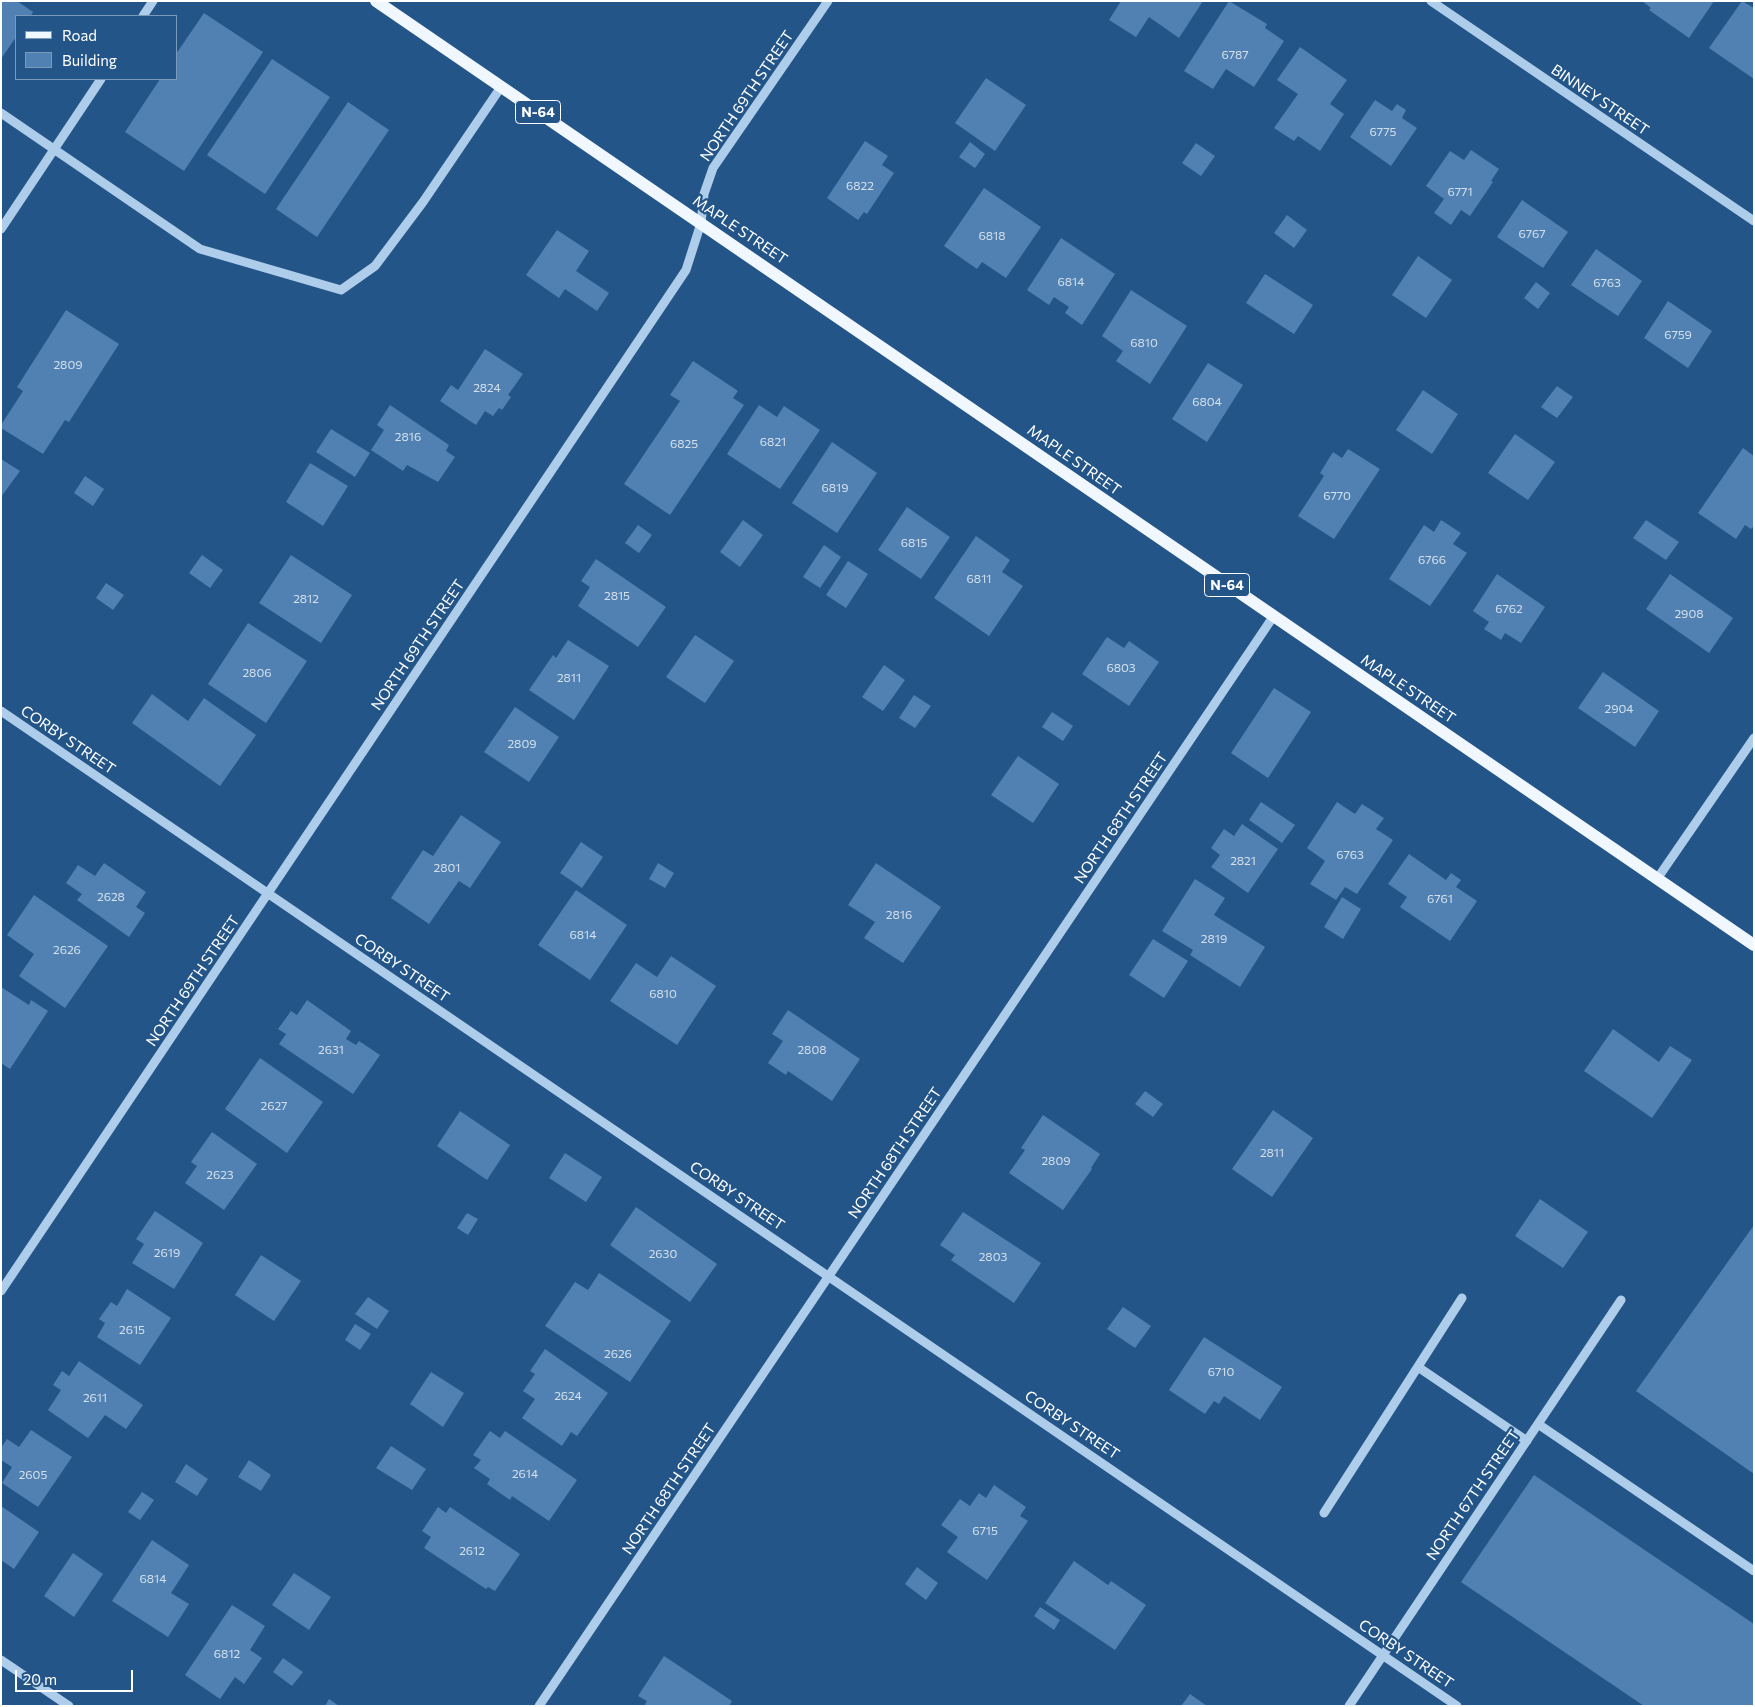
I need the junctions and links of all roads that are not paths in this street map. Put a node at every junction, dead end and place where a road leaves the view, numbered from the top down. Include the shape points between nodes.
1 (153, 1) edge
2 (376, 1) edge
3 (828, 1) edge
4 (1431, 1) edge
5 (144, 15) edge
6 (100, 80) edge
7 (502, 87) junction
8 (1, 113) edge
9 (55, 148) junction
10 (1754, 221) edge
11 (701, 223) junction
12 (1, 229) edge
13 (1273, 616) junction
14 (1, 711) edge
15 (1754, 738) edge
16 (1657, 879) junction
17 (268, 894) junction
18 (1754, 945) edge
19 (829, 1276) junction
20 (1, 1291) edge
21 (1462, 1298) dead end
22 (1621, 1300) dead end
23 (1418, 1367) junction
24 (1538, 1424) junction
25 (1527, 1441) junction
26 (1324, 1513) dead end
27 (1754, 1571) edge
28 (1383, 1655) junction
29 (1, 1660) edge
30 (69, 1706) edge
31 (540, 1706) edge
32 (1348, 1706) edge
33 (1456, 1706) edge

1 - 5 street
2 - 7 main road, MAPLE STREET / N-64
3 - 11 street, NORTH 69TH STREET via 713,168 704,194
4 - 10 street, BINNEY STREET
6 - 9 street
7 - 9 street via 375,266 341,290 200,248
7 - 11 main road, MAPLE STREET / N-64
8 - 9 street
9 - 12 street
11 - 13 main road, MAPLE STREET / N-64
11 - 17 street, NORTH 69TH STREET via 686,270
13 - 16 main road, MAPLE STREET / N-64
13 - 19 street, NORTH 68TH STREET
14 - 17 street, CORBY STREET
15 - 16 street
16 - 18 main road, MAPLE STREET / N-64
17 - 19 street, CORBY STREET
17 - 20 street, NORTH 69TH STREET
19 - 28 street, CORBY STREET
19 - 31 street, NORTH 68TH STREET
21 - 23 street
22 - 24 street, NORTH 67TH STREET
23 - 25 street
23 - 26 street
24 - 25 street, NORTH 67TH STREET
24 - 27 street
25 - 28 street, NORTH 67TH STREET
28 - 32 street, NORTH 67TH STREET
28 - 33 street, CORBY STREET
29 - 30 street

